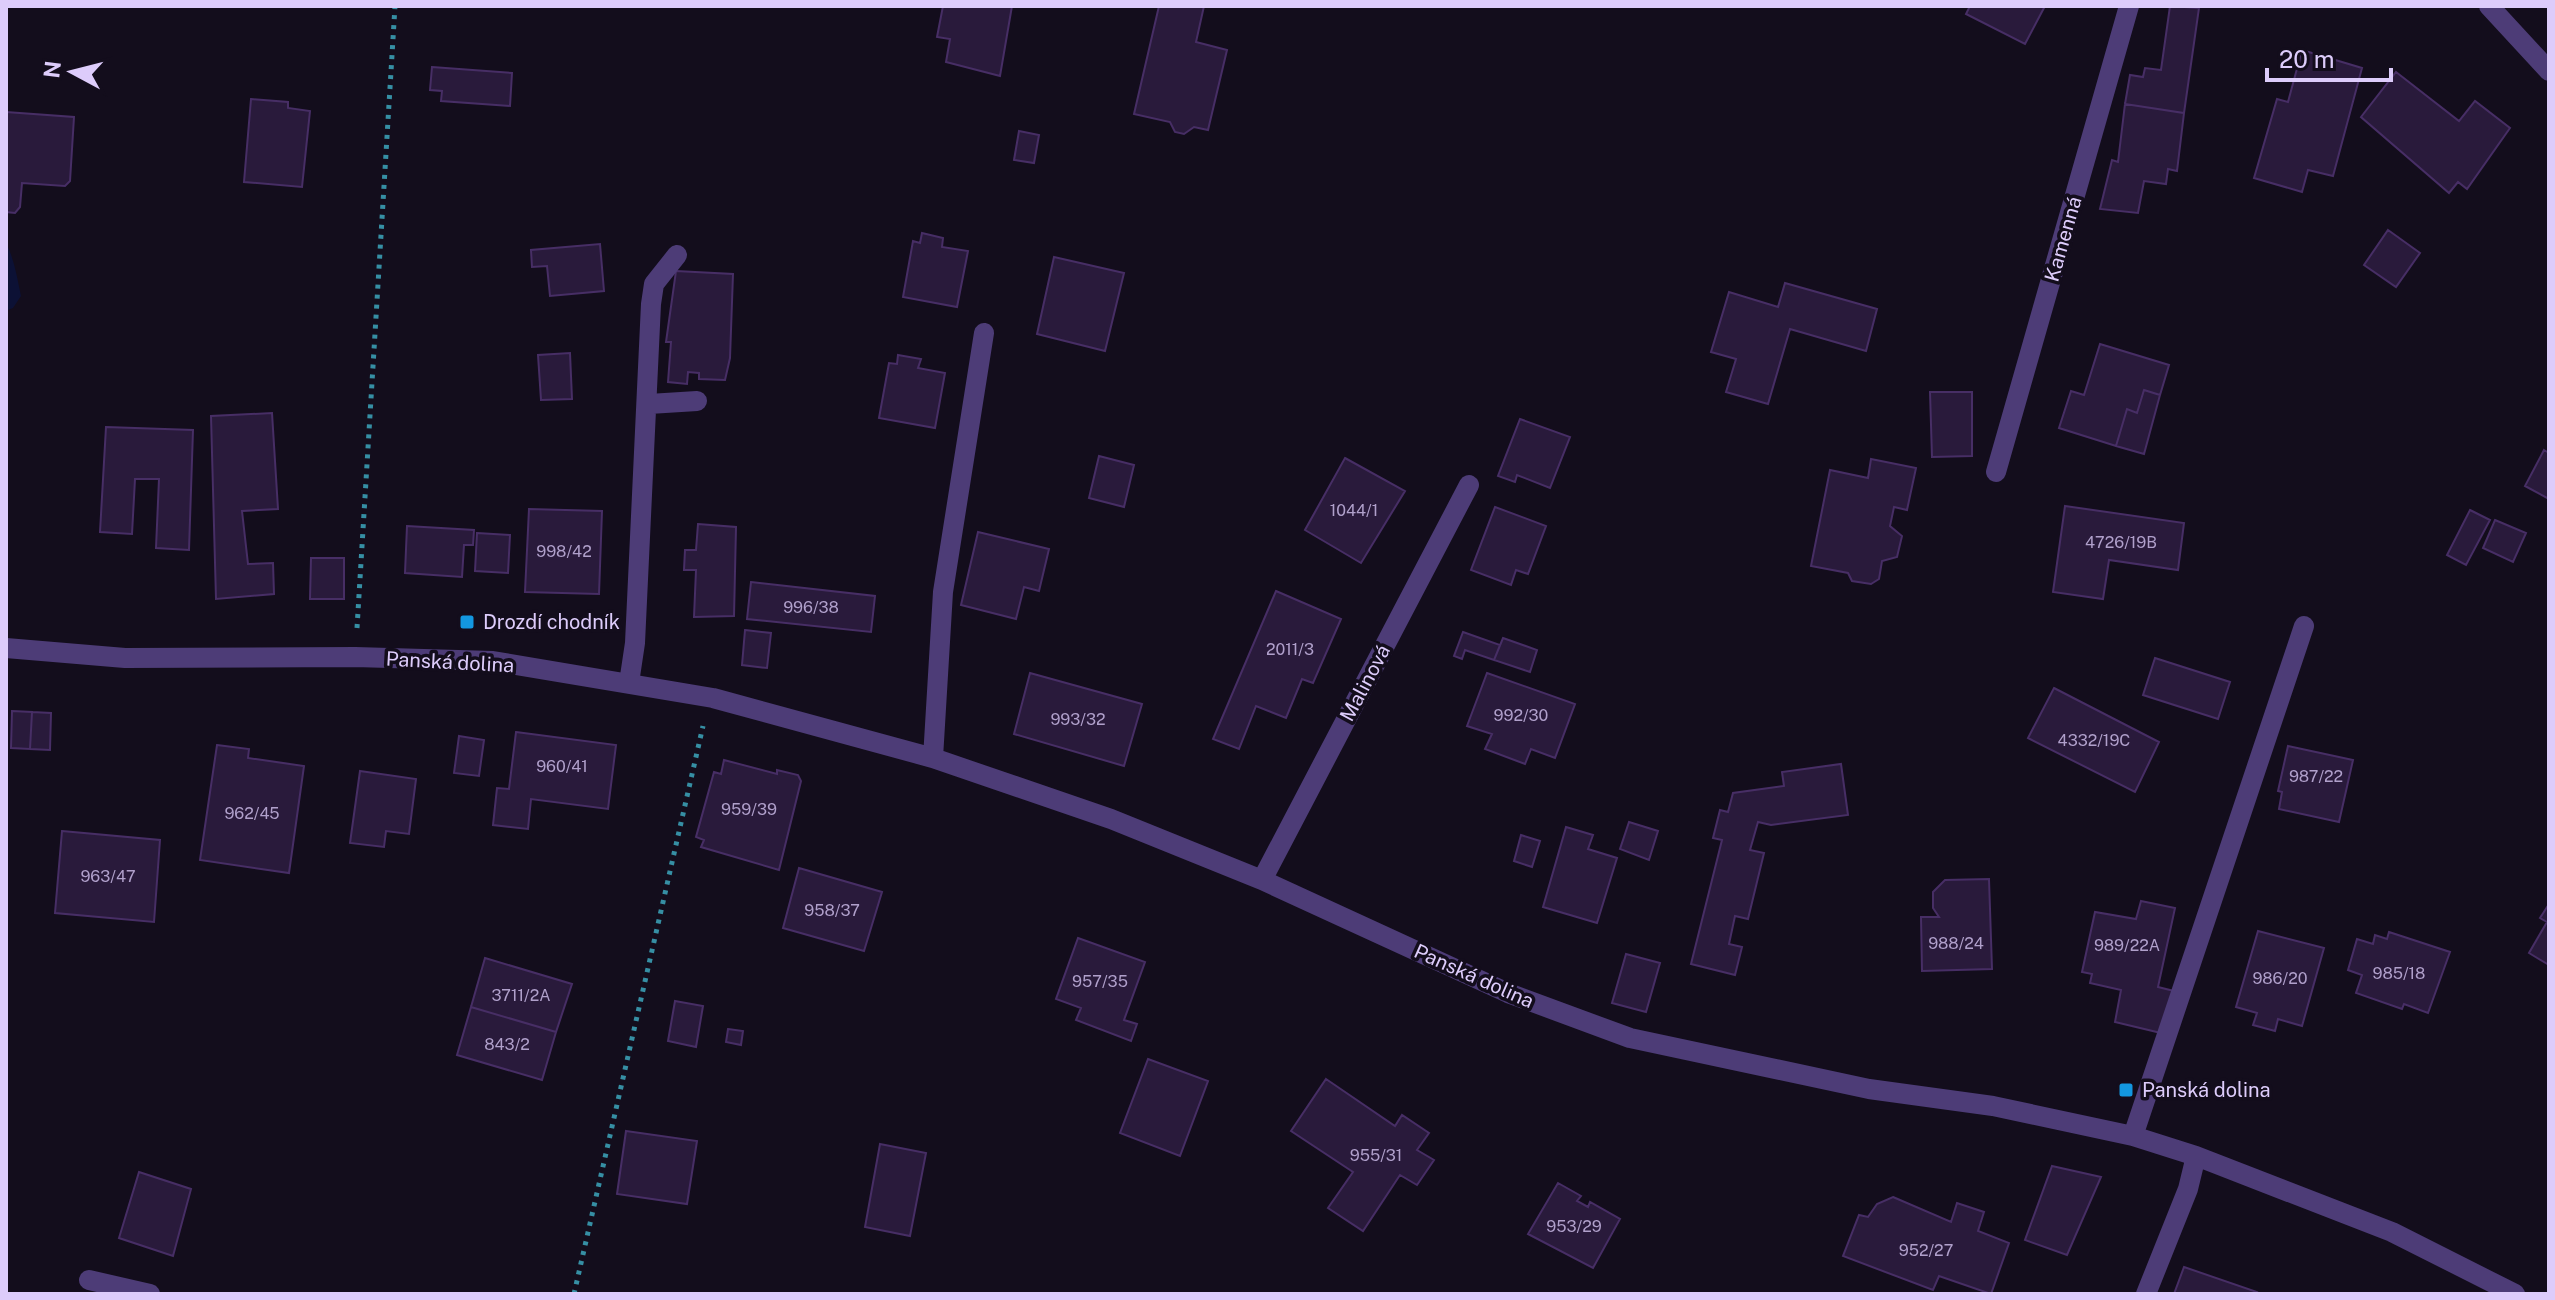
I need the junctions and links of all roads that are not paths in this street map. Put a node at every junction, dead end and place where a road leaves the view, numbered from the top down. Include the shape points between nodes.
1 (2129, 6) edge
2 (2489, 6) edge
3 (2549, 71) edge
4 (677, 255) dead end
5 (984, 333) dead end
6 (697, 401) dead end
7 (649, 404) junction
8 (1996, 472) dead end
9 (1469, 485) dead end
10 (2304, 626) dead end
11 (6, 648) edge
12 (629, 683) junction
13 (933, 758) junction
14 (1262, 880) junction
15 (2133, 1136) junction
16 (2196, 1156) junction
17 (89, 1280) dead end
18 (150, 1294) edge
19 (2146, 1294) edge
20 (2515, 1294) edge

1 - 8 street, Kamenná
2 - 3 street
4 - 7 street via 654,284
5 - 13 street via 943,592
6 - 7 street
7 - 12 street
9 - 14 street, Malinová
10 - 15 street
11 - 12 street, Panská dolina via 125,658 493,661
12 - 13 street, Panská dolina via 713,698
13 - 14 street, Panská dolina via 1111,819
14 - 15 street, Panská dolina via 1508,993 1630,1038 1869,1089 1993,1106
15 - 16 street, Panská dolina
16 - 19 street
16 - 20 street, Panská dolina via 2392,1232
17 - 18 street

